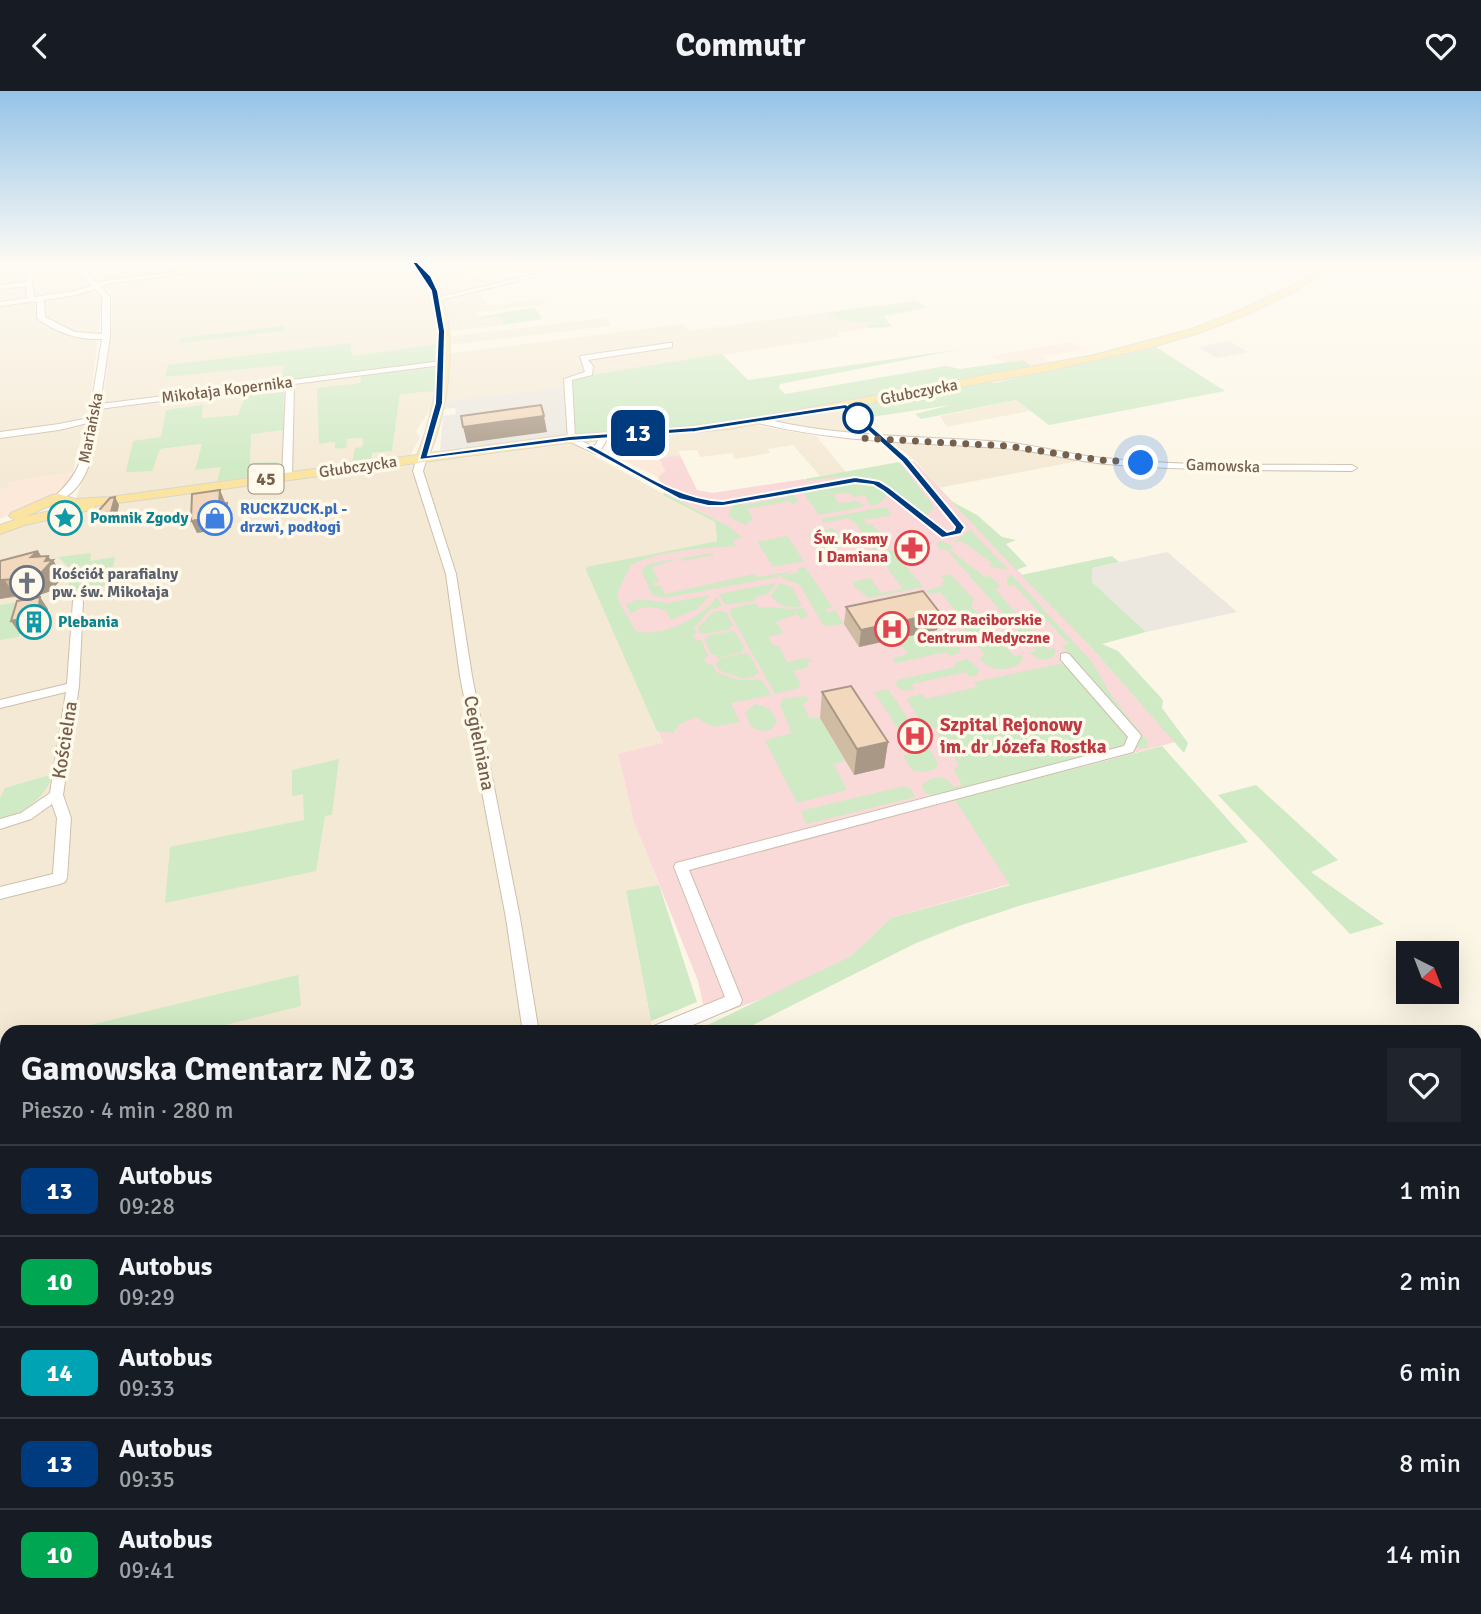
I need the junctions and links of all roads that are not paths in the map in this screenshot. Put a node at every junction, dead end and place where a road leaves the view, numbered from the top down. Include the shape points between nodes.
1 (72, 334) edge
2 (441, 334) edge
3 (1175, 334) edge
4 (106, 336) joint
5 (669, 345) dead end
6 (442, 363) junction
7 (290, 382) junction
8 (95, 407) junction
9 (94, 419) junction
10 (761, 421) junction
11 (0, 435) edge
12 (570, 439) junction
13 (422, 458) junction
14 (1352, 468) dead end
15 (287, 477) junction
16 (67, 503) junction
17 (0, 521) edge
18 (0, 530) edge
19 (78, 601) dead end
20 (1065, 657) dead end
21 (73, 686) junction
22 (0, 704) edge
23 (56, 795) junction
24 (0, 824) edge
25 (0, 893) edge
26 (530, 1025) edge
27 (674, 1025) edge

1 - 4 street
2 - 6 main road
3 - 10 main road, Głubczycka via 1037,371
4 - 8 street, Mariańska
5 - 12 street via 583,358 589,373 568,379
6 - 7 street, Mikołaja Kopernika
6 - 13 main road via 438,408
7 - 8 street, Mikołaja Kopernika
7 - 15 street
8 - 9 street, Mariańska
9 - 11 street
9 - 16 street, Mariańska via 87,460
10 - 12 main road, Głubczycka
10 - 14 street, Gamowska via 841,437 1007,446 1101,460
12 - 13 main road, Głubczycka
13 - 15 main road, Głubczycka / 45
13 - 26 street, Cegielniana via 417,470 453,581
15 - 16 main road, Głubczycka / 45
16 - 17 main road, 45
16 - 18 main road, 45
19 - 21 street, Kościelna
20 - 27 street via 1136,737 1129,749 681,867 734,1000
21 - 22 street, Kościelna
21 - 23 street, Kościelna
23 - 24 street, Kościelna via 26,816
23 - 25 street, Kościelna via 64,818 60,877

